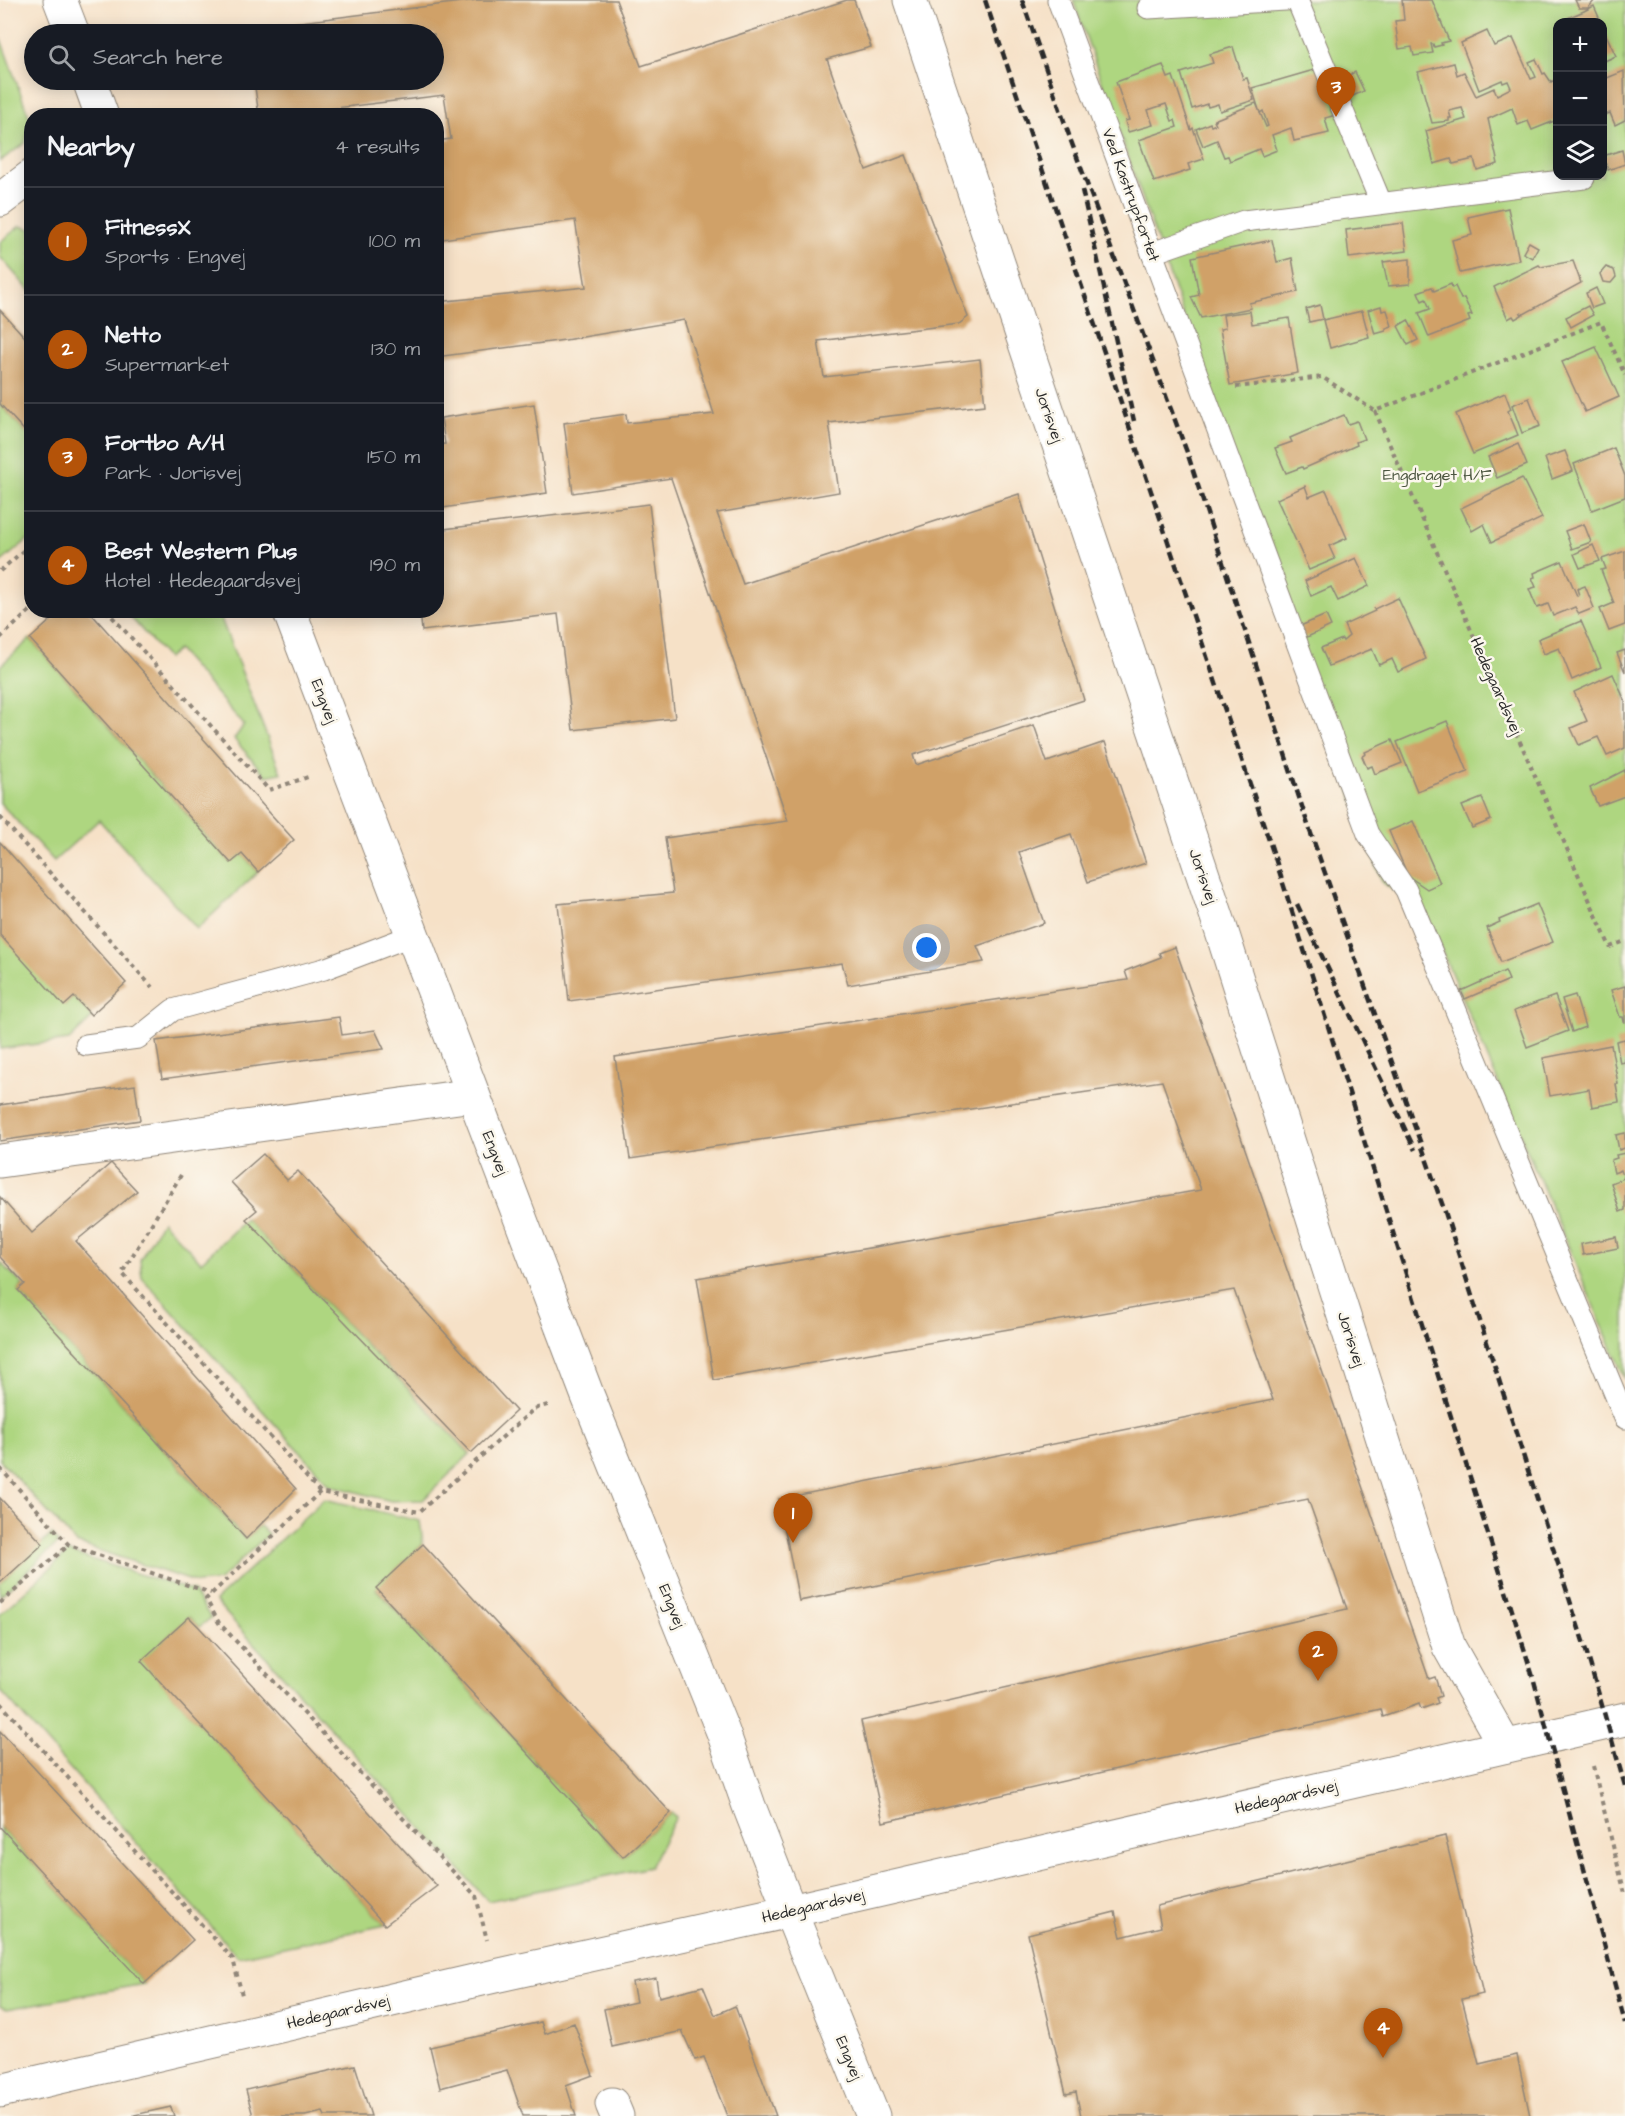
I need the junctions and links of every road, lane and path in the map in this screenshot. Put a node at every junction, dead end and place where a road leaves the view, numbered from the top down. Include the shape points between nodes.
1 (60, 0) edge
2 (910, 0) edge
3 (1058, 0) edge
4 (1286, 0) edge
5 (1297, 0) edge
6 (1148, 8) dead end
7 (68, 24) edge
8 (93, 90) edge
9 (99, 108) edge
10 (1568, 180) edge
11 (24, 182) edge
12 (0, 200) edge
13 (1381, 203) junction
14 (1152, 253) junction
15 (1625, 375) edge
16 (1203, 391) junction
17 (1376, 411) junction
18 (24, 550) edge
19 (0, 571) edge
20 (24, 616) edge
21 (113, 618) edge
22 (292, 618) edge
23 (0, 638) edge
24 (348, 764) junction
25 (0, 817) edge
26 (413, 935) junction
27 (1625, 941) edge
28 (173, 1010) junction
29 (86, 1045) dead end
30 (473, 1095) junction
31 (206, 1132) junction
32 (0, 1161) edge
33 (587, 1394) junction
34 (1625, 1418) edge
35 (0, 1468) edge
36 (320, 1492) junction
37 (69, 1545) junction
38 (212, 1593) junction
39 (0, 1603) edge
40 (0, 1703) edge
41 (1625, 1719) edge
42 (1505, 1746) junction
43 (1601, 1799) dead end
44 (1625, 1894) edge
45 (790, 1911) junction
46 (495, 1976) junction
47 (252, 2032) junction
48 (0, 2091) edge
49 (873, 2116) edge

1 - 7 street
2 - 42 street, Jorisvej via 1220,926 1449,1647
3 - 14 lane, Ved Kastrupfortet
4 - 6 lane
5 - 13 lane
8 - 9 street
10 - 13 lane
11 - 12 street
13 - 14 lane via 1244,221
14 - 16 lane, Ved Kastrupfortet
15 - 17 path via 1602,322
16 - 17 path via 1322,377
16 - 34 lane, Ved Kastrupfortet via 1368,834 1406,890
17 - 27 path, Hedegaardsvej via 1610,947
18 - 19 path
20 - 23 path
21 - 24 path via 269,790
22 - 24 street, Engvej
24 - 26 street, Engvej
25 - 28 path
26 - 28 lane via 324,969
26 - 30 street, Engvej
28 - 29 lane via 138,1038
30 - 31 street
30 - 33 street, Engvej
31 - 32 street
31 - 36 path via 122,1273
33 - 36 path via 534,1409 419,1512
33 - 45 street, Engvej via 723,1732
35 - 37 path
36 - 38 path
37 - 38 path
37 - 39 path
38 - 46 path via 206,1599 219,1623 476,1896
40 - 47 path via 233,1959
41 - 42 street, Hedegaardsvej
42 - 45 street, Hedegaardsvej
43 - 44 path
45 - 46 street, Hedegaardsvej
45 - 49 street, Engvej
46 - 47 street, Hedegaardsvej
47 - 48 street, Hedegaardsvej

